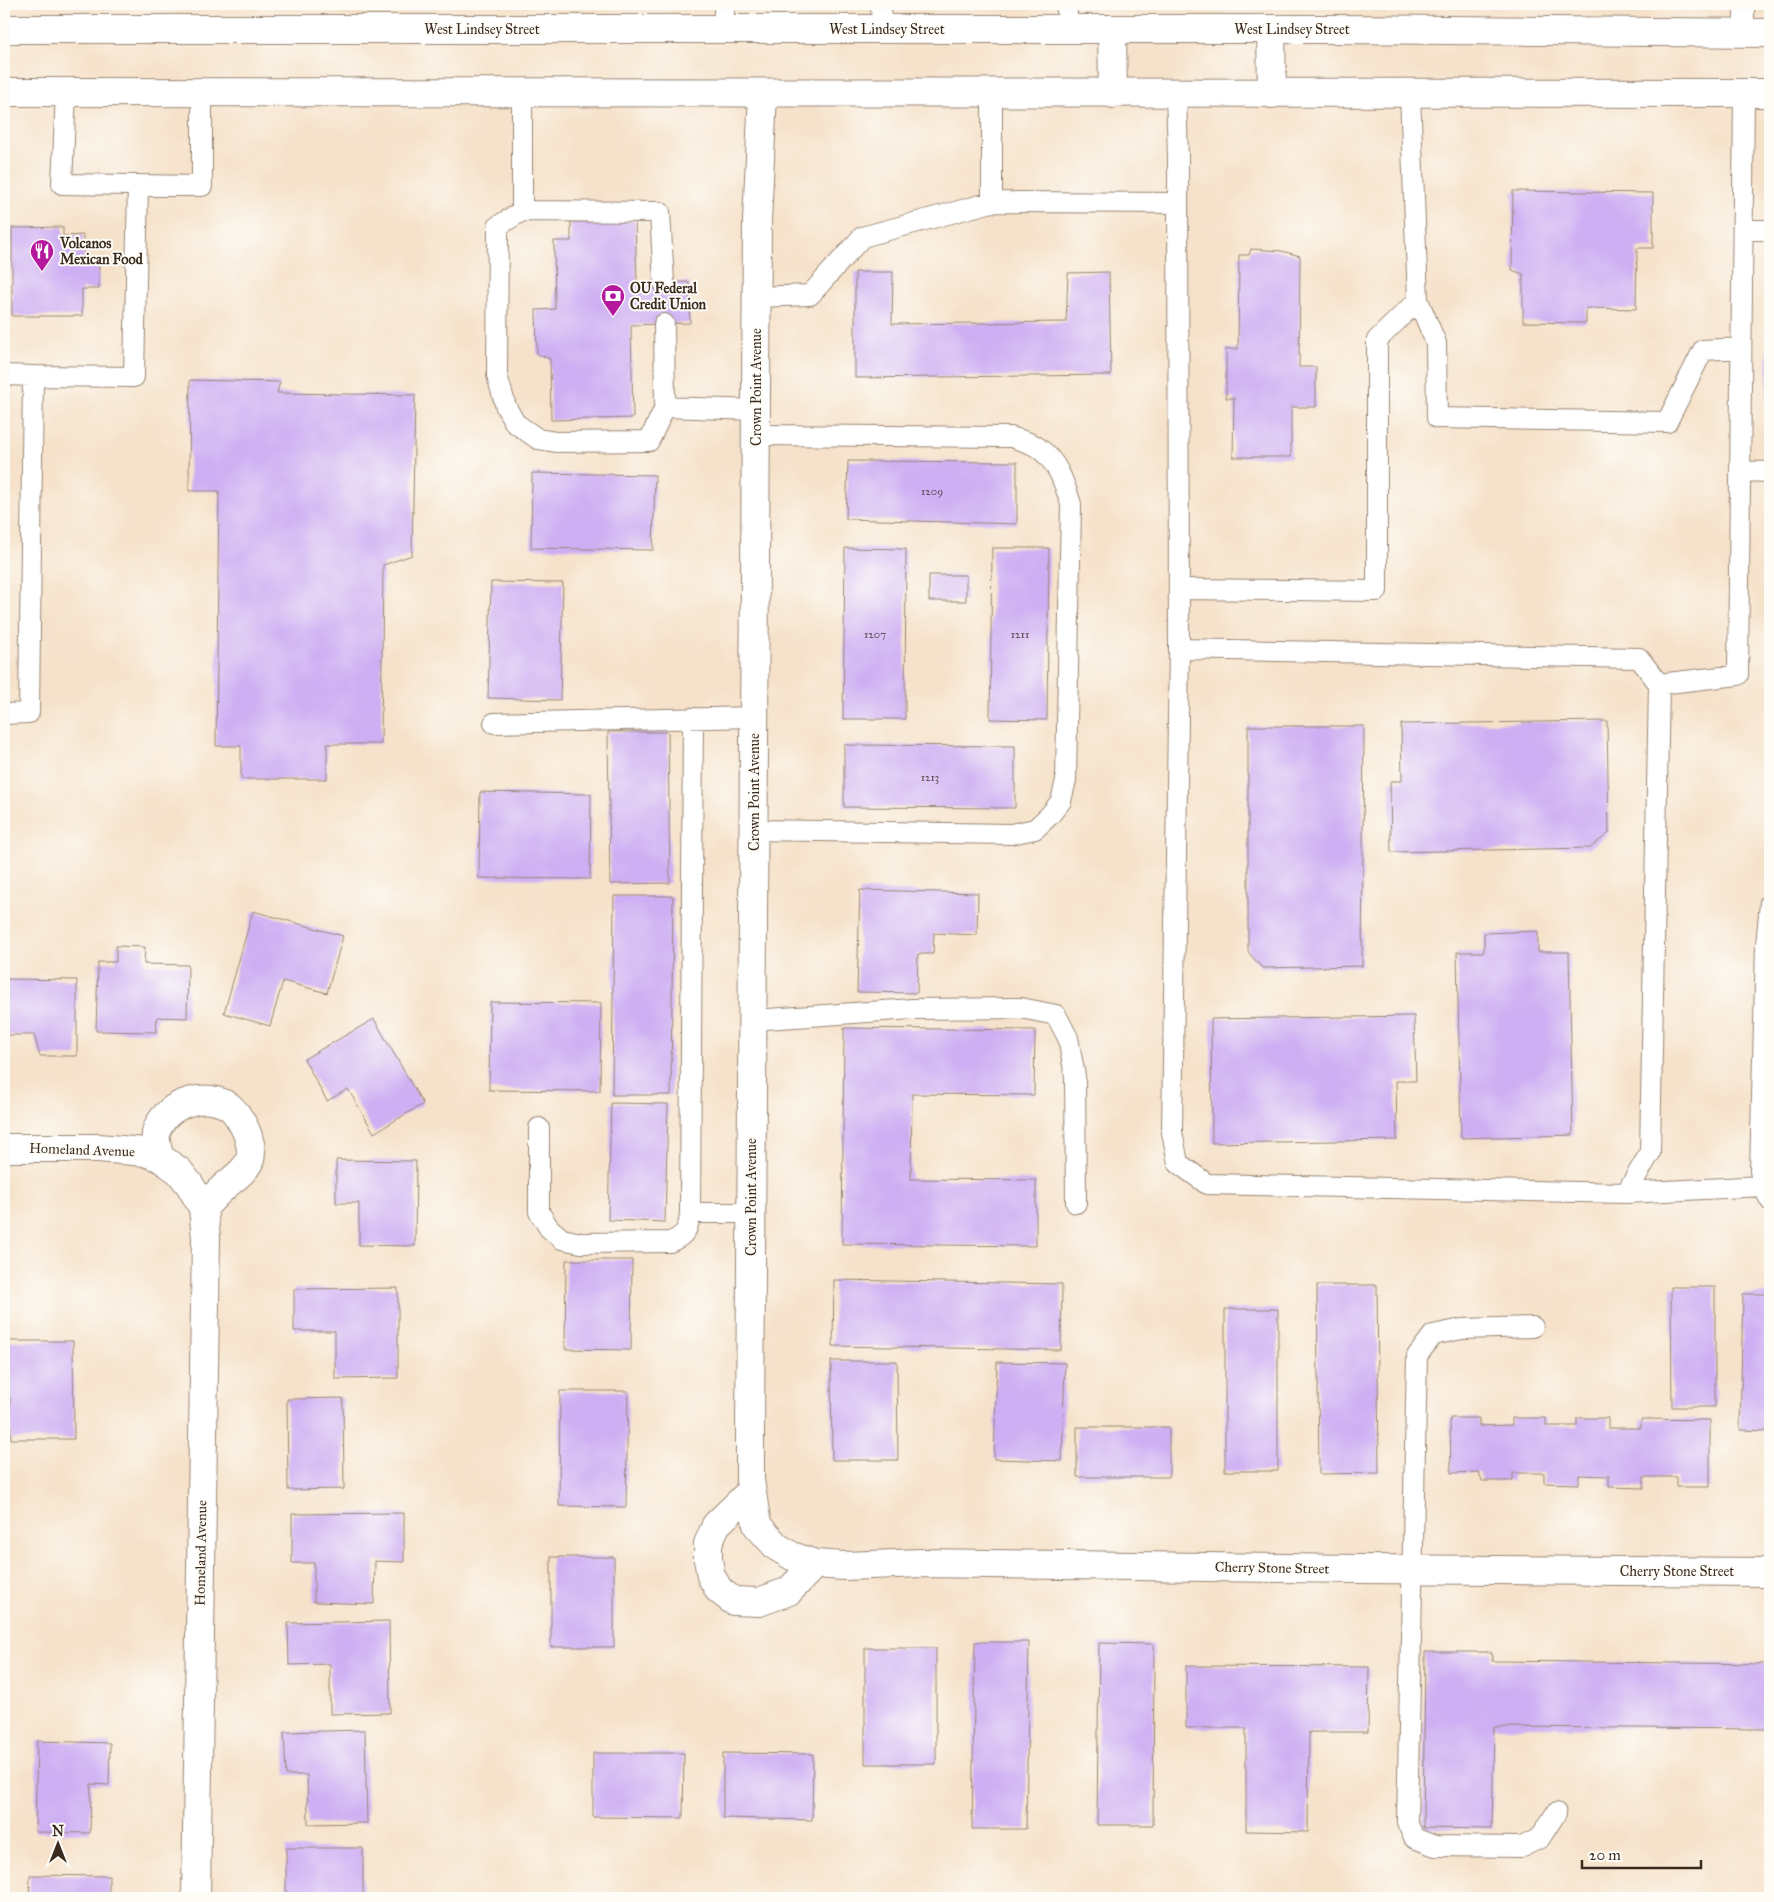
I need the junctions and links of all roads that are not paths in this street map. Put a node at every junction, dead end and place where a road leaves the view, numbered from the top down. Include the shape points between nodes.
1 (1744, 4) edge
2 (724, 16) edge
3 (882, 16) edge
4 (1067, 16) edge
5 (4, 29) edge
6 (1112, 29) junction
7 (1271, 29) junction
8 (1744, 32) junction
9 (1770, 33) edge
10 (4, 92) edge
11 (66, 92) junction
12 (202, 92) junction
13 (522, 93) junction
14 (763, 93) junction
15 (992, 93) junction
16 (1113, 94) junction
17 (1176, 94) junction
18 (1272, 94) junction
19 (1410, 94) junction
20 (1757, 94) edge
21 (138, 185) junction
22 (992, 202) junction
23 (1178, 203) junction
24 (522, 211) junction
25 (1743, 230) junction
26 (1770, 230) edge
27 (664, 283) dead end
28 (757, 297) junction
29 (1418, 300) junction
30 (664, 324) dead end
31 (1741, 348) junction
32 (4, 375) edge
33 (33, 376) junction
34 (665, 407) junction
35 (756, 422) junction
36 (1741, 472) junction
37 (1770, 472) edge
38 (1180, 590) junction
39 (1180, 649) junction
40 (1659, 684) junction
41 (4, 714) edge
42 (754, 717) junction
43 (693, 718) junction
44 (494, 723) dead end
45 (754, 830) junction
46 (1770, 903) edge
47 (1768, 945) edge
48 (752, 1020) junction
49 (539, 1128) dead end
50 (4, 1148) edge
51 (159, 1157) junction
52 (1626, 1193) junction
53 (1767, 1193) edge
54 (1076, 1203) dead end
55 (203, 1208) junction
56 (690, 1213) junction
57 (751, 1213) junction
58 (1533, 1327) dead end
59 (751, 1491) junction
60 (777, 1547) joint
61 (815, 1564) junction
62 (1412, 1569) junction
63 (1770, 1572) edge
64 (1556, 1814) dead end
65 (196, 1888) edge

1 - 8 lane
2 - 3 street, West Lindsey Street
2 - 5 street, West Lindsey Street
3 - 4 street, West Lindsey Street
4 - 6 street, West Lindsey Street
6 - 7 street, West Lindsey Street
6 - 16 street
7 - 8 street, West Lindsey Street
7 - 18 street
8 - 9 street, West Lindsey Street
10 - 11 street
11 - 12 street
11 - 21 lane via 62,184
12 - 13 street
12 - 21 lane via 202,186
13 - 14 street
13 - 24 lane
14 - 15 street
14 - 28 street, Crown Point Avenue
15 - 16 street
15 - 22 lane
16 - 17 street
17 - 18 street
17 - 23 lane
18 - 19 street
19 - 20 street
19 - 29 lane
20 - 25 lane
21 - 33 lane via 134,377
22 - 23 lane
22 - 28 lane via 862,237 810,295
23 - 38 lane
24 - 27 lane via 660,212
24 - 34 lane via 498,226 498,375 506,407 515,423 538,439 556,442 649,441
25 - 26 lane
25 - 31 lane
28 - 35 street, Crown Point Avenue
29 - 31 lane via 1436,343 1436,418 1667,422 1703,350
29 - 38 lane via 1377,340 1377,591
30 - 34 lane
31 - 36 lane
32 - 33 lane
33 - 41 lane via 29,713
34 - 35 lane
35 - 42 street, Crown Point Avenue
35 - 45 lane via 1010,437 1036,446 1052,459 1071,504 1066,780 1061,801 1050,815 1035,829 1010,834
36 - 37 lane
36 - 40 lane via 1738,675
38 - 39 lane
39 - 40 lane via 1639,658
39 - 52 lane via 1172,1132 1178,1163 1207,1184
40 - 52 lane via 1650,1153
42 - 43 lane
42 - 45 street, Crown Point Avenue
43 - 44 lane
43 - 56 lane
45 - 48 street, Crown Point Avenue
46 - 47 lane
47 - 53 lane via 1760,1171
48 - 54 lane via 912,1010 1021,1008 1056,1015 1068,1038 1075,1076
48 - 57 street, Crown Point Avenue
49 - 56 lane via 539,1212 548,1228 562,1239 581,1243 670,1242 685,1233
50 - 51 street, Homeland Avenue via 98,1148 145,1152
51 - 55 street, Homeland Avenue via 178,1171
51 - 55 street via 157,1127 170,1112 188,1101 211,1099 229,1106 247,1131 250,1161 239,1176
52 - 53 lane
55 - 65 street, Homeland Avenue via 206,1238
56 - 57 lane
57 - 59 street, Crown Point Avenue
58 - 62 lane via 1462,1329 1433,1335 1417,1356
59 - 60 street, Crown Point Avenue via 757,1524
59 - 61 street via 716,1525 708,1544 711,1576 719,1590 733,1600 759,1602 789,1591
60 - 61 street, Cherry Stone Street
61 - 62 street, Cherry Stone Street
62 - 63 street, Cherry Stone Street
62 - 64 lane via 1407,1822 1414,1838 1436,1846 1522,1847 1540,1838

